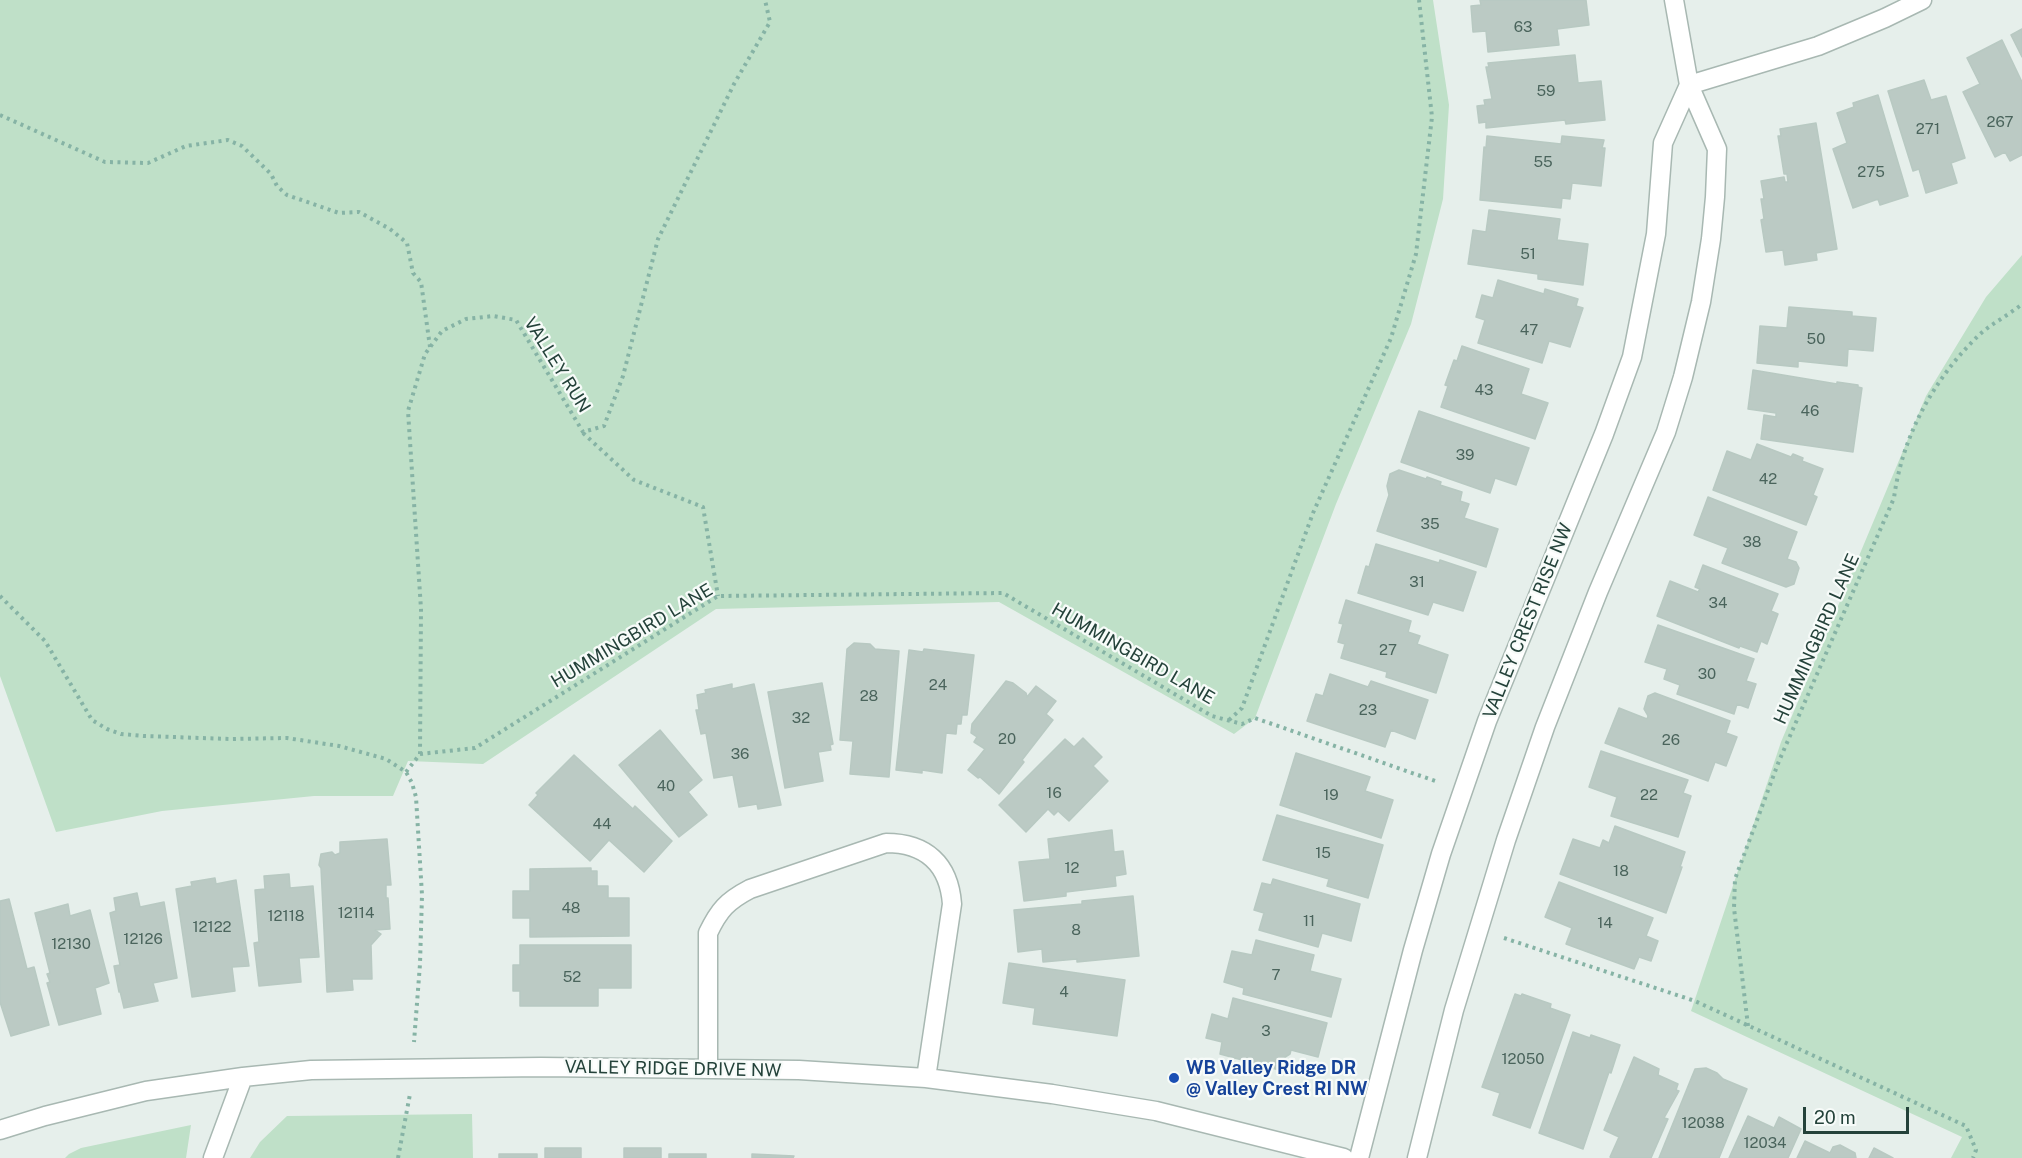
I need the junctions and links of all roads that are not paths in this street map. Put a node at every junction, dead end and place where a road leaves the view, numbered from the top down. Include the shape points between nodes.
1 (1674, 0) edge
2 (1922, 0) edge
3 (1689, 85) junction
4 (708, 1068) junction
5 (243, 1077) junction
6 (926, 1078) junction
7 (0, 1130) edge
8 (213, 1158) edge
9 (1344, 1158) edge
10 (1359, 1158) edge
11 (1418, 1158) edge

1 - 3 street
2 - 3 street via 1818,46
3 - 10 street, VALLEY CREST RISE NW via 1663,143 1656,234 1632,357 1487,721 1413,950
3 - 11 street via 1717,149 1711,239 1683,377 1666,432 1545,727 1477,930
4 - 5 street, VALLEY RIDGE DRIVE NW via 412,1068 311,1070
4 - 6 street, VALLEY RIDGE DRIVE NW
4 - 6 street via 708,933 717,914 750,889 886,843 900,843 927,854 938,864 951,890
5 - 7 street, VALLEY RIDGE DRIVE NW via 146,1091
5 - 8 street
6 - 9 street, VALLEY RIDGE DRIVE NW via 1156,1111

